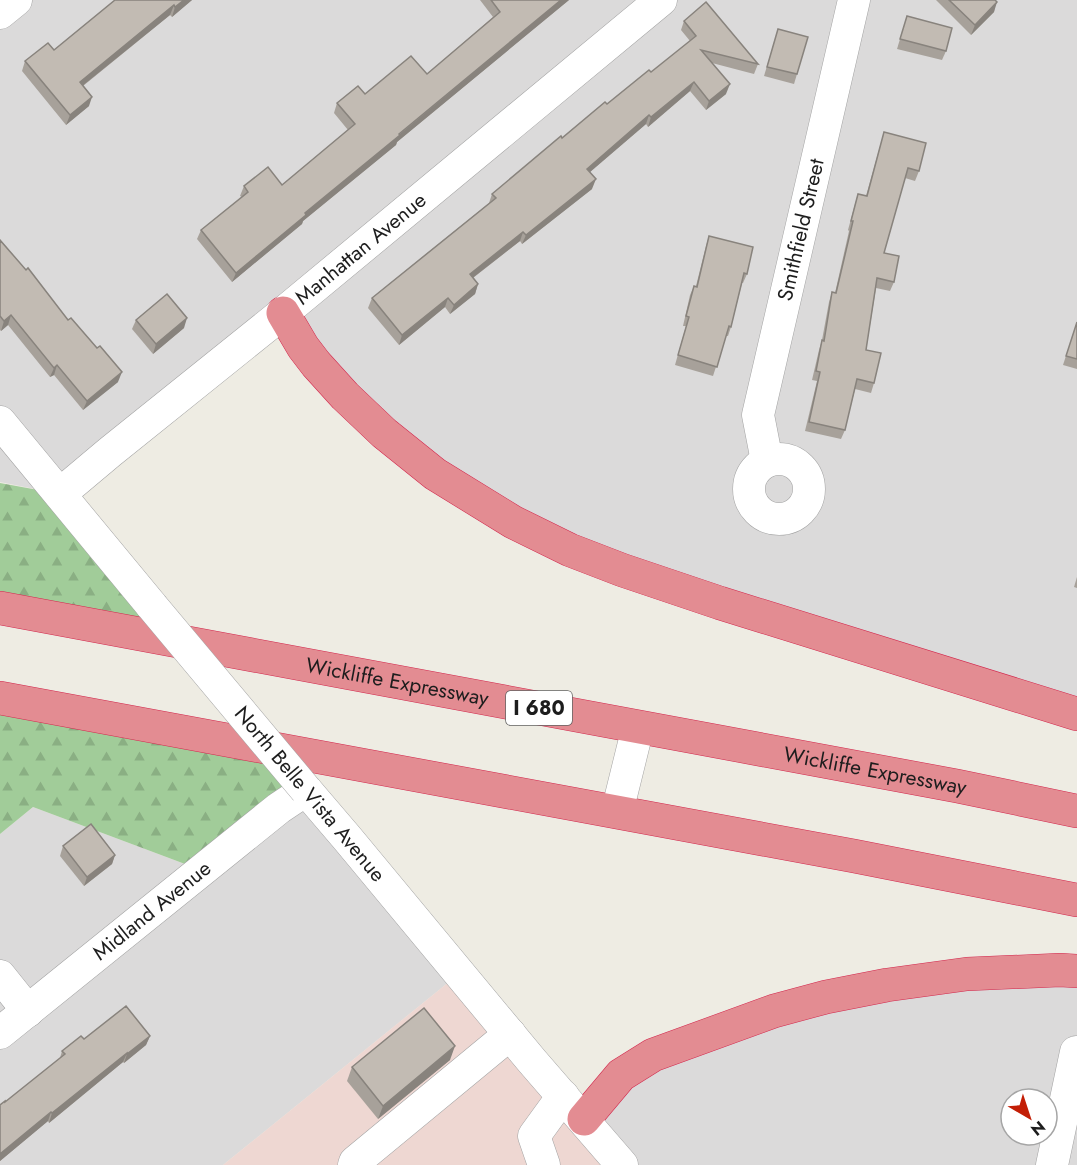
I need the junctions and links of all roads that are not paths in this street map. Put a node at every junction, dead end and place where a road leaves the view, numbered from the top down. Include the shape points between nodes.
1 (16, 0) edge
2 (661, 0) edge
3 (854, 0) edge
4 (0, 13) edge
5 (283, 313) junction
6 (0, 422) edge
7 (767, 461) dead end
8 (60, 494) junction
9 (0, 608) edge
10 (0, 698) edge
11 (1077, 714) edge
12 (638, 727) junction
13 (306, 790) junction
14 (1077, 811) edge
15 (617, 812) junction
16 (1077, 900) edge
17 (1077, 971) edge
18 (0, 976) edge
19 (28, 1011) junction
20 (0, 1033) edge
21 (510, 1034) junction
22 (1076, 1052) edge
23 (574, 1108) junction
24 (537, 1161) edge
25 (354, 1165) edge
26 (622, 1165) edge
27 (1052, 1165) edge

1 - 4 street
2 - 5 street, Manhattan Avenue
3 - 7 street, Smithfield Street via 758,415
5 - 8 street, Manhattan Avenue
5 - 11 highway via 316,364 384,432 435,474 513,522 622,570
6 - 8 street, North Belle Vista Avenue
8 - 13 street, North Belle Vista Avenue, bridge
9 - 12 highway, Wickliffe Expressway / I 680
10 - 15 highway
12 - 14 highway, Wickliffe Expressway / I 680
12 - 15 street
13 - 19 street, Midland Avenue
13 - 21 street, North Belle Vista Avenue
15 - 16 highway
17 - 23 highway via 967,974 910,981 774,1011 653,1055
18 - 19 street
19 - 20 street, Midland Avenue
21 - 23 street, North Belle Vista Avenue
21 - 25 street
22 - 27 street
23 - 24 street via 534,1136
23 - 26 street, North Belle Vista Avenue

